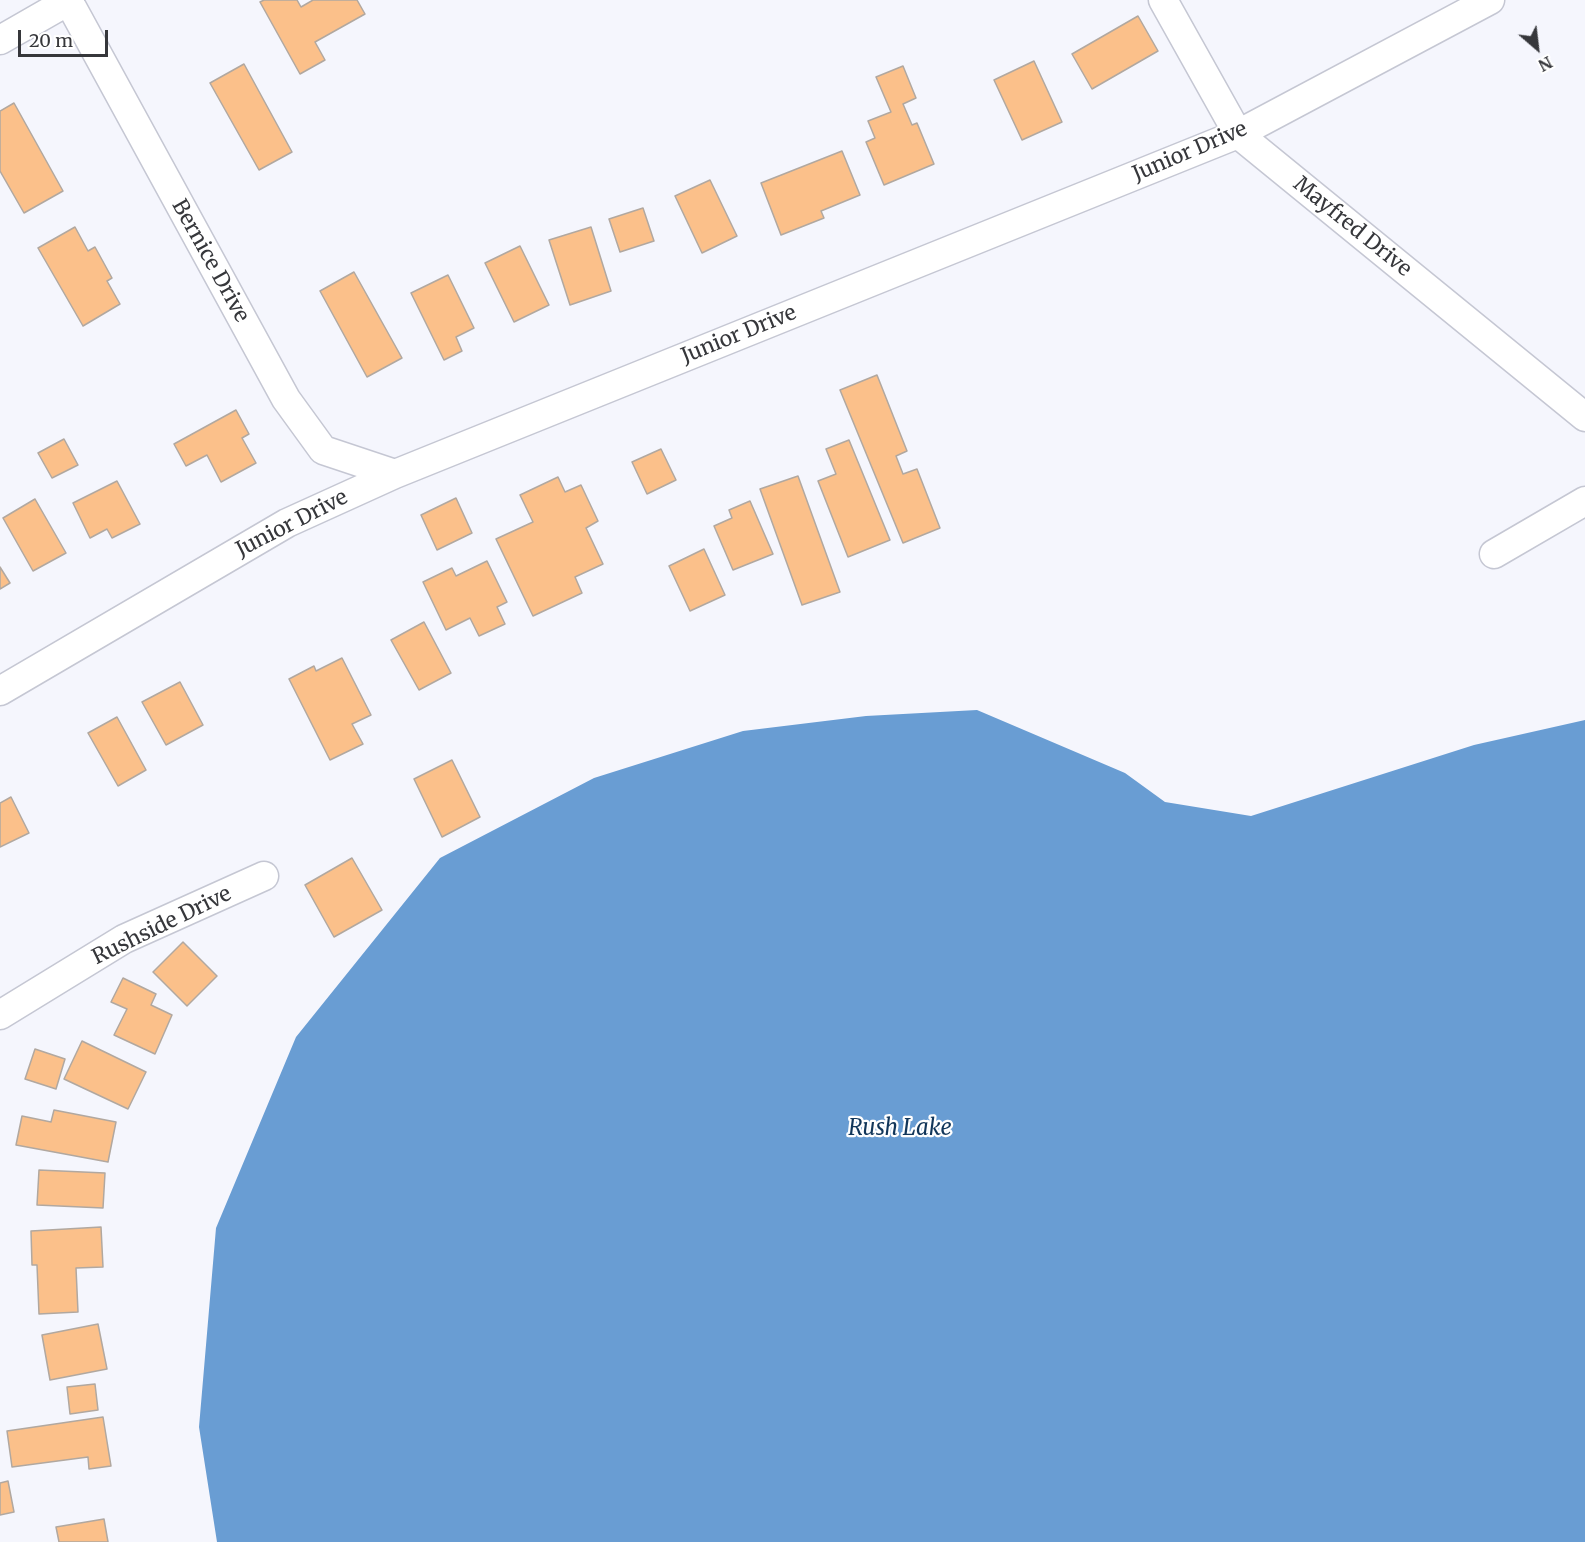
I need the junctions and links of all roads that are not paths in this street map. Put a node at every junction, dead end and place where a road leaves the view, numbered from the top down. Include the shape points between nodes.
1 (69, 0) edge
2 (1163, 0) edge
3 (1490, 0) edge
4 (0, 40) edge
5 (1238, 134) junction
6 (1585, 417) edge
7 (395, 474) junction
8 (1585, 501) edge
9 (1494, 554) dead end
10 (0, 690) edge
11 (264, 876) dead end
12 (0, 1015) edge

1 - 4 street
1 - 7 street, Bernice Drive via 286,399 323,450
2 - 5 street, Mayfred Drive
3 - 5 street, Junior Drive
5 - 6 street, Mayfred Drive
5 - 7 street, Junior Drive
7 - 10 street, Junior Drive via 287,523
8 - 9 street
11 - 12 street, Rushside Drive via 124,939

